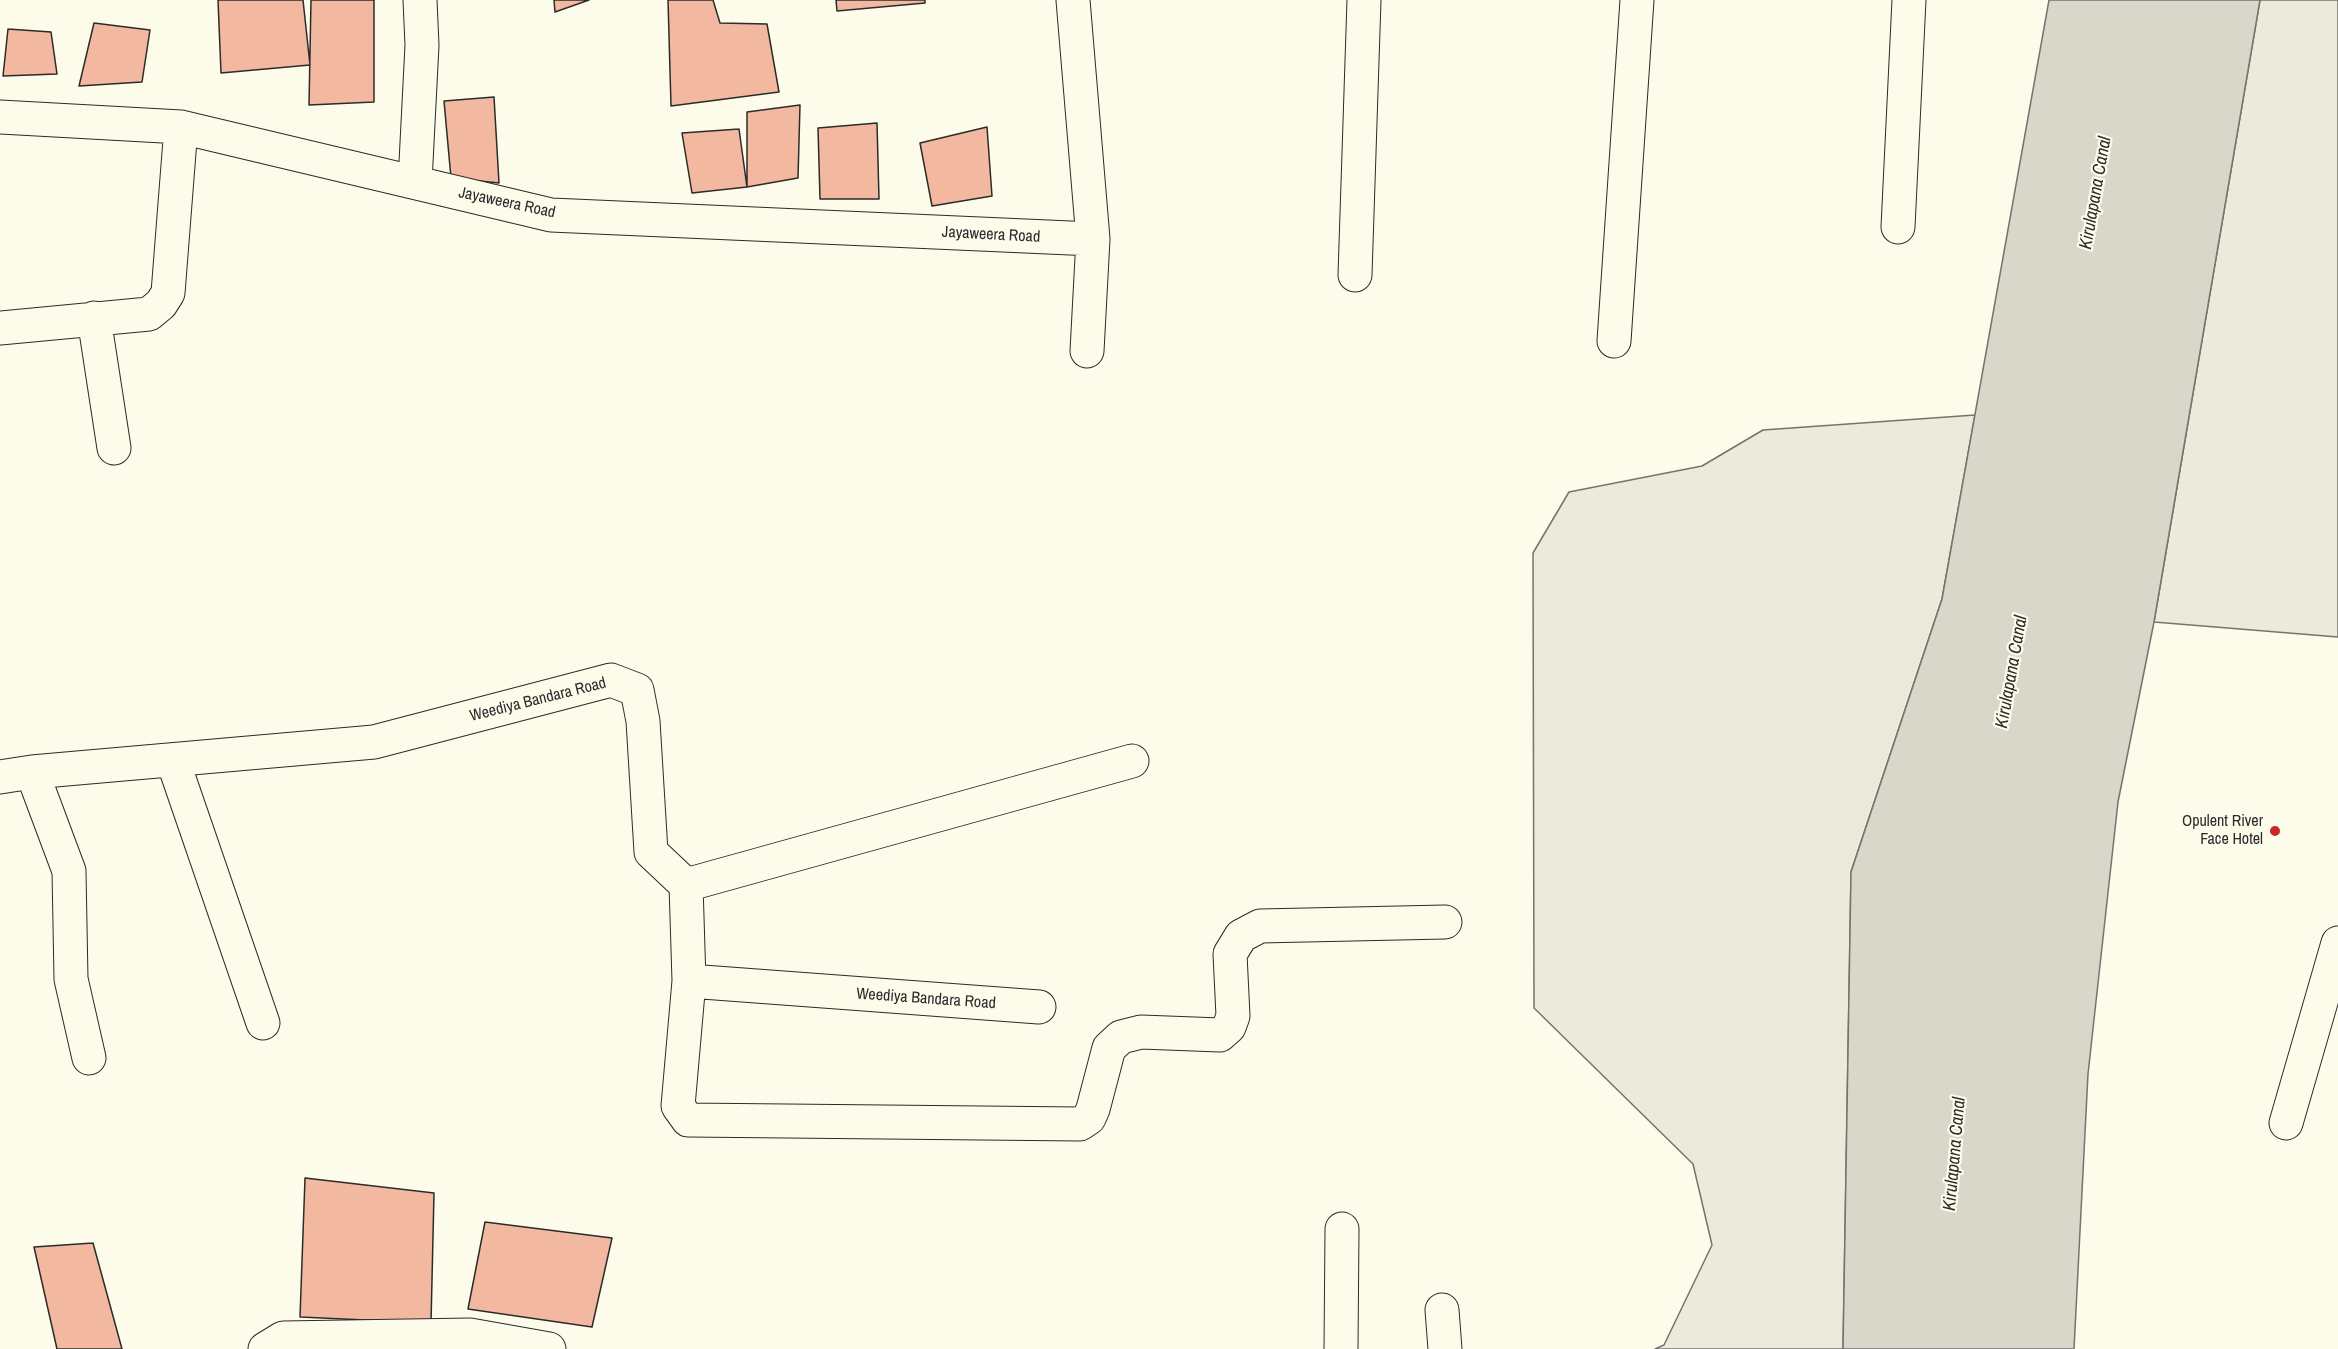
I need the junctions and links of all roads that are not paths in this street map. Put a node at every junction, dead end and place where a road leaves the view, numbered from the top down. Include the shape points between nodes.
1 (420, 0) edge
2 (1073, 0) edge
3 (1364, 0) edge
4 (1637, 0) edge
5 (1909, 0) edge
6 (0, 117) edge
7 (181, 127) junction
8 (415, 182) junction
9 (1898, 227) dead end
10 (1094, 239) junction
11 (1355, 275) dead end
12 (94, 318) junction
13 (0, 328) edge
14 (1614, 341) dead end
15 (1086, 351) dead end
16 (114, 448) dead end
17 (172, 761) junction
18 (1132, 761) dead end
19 (32, 772) junction
20 (0, 777) edge
21 (686, 885) junction
22 (1445, 922) dead end
23 (2338, 943) edge
24 (689, 981) junction
25 (1039, 1007) dead end
26 (263, 1023) dead end
27 (89, 1058) dead end
28 (2286, 1123) dead end
29 (1342, 1229) dead end
30 (1442, 1310) dead end
31 (266, 1349) edge
32 (549, 1349) edge
33 (1341, 1349) edge
34 (1445, 1349) edge

1 - 8 street via 422,45
2 - 10 street
3 - 11 street
4 - 14 street
5 - 9 street
6 - 7 street, Jayaweera Road
7 - 8 street, Jayaweera Road
7 - 12 street via 168,293 150,314
8 - 10 street, Jayaweera Road via 551,215
10 - 15 street
12 - 13 street
12 - 16 street
17 - 19 street, Weediya Bandara Road
17 - 21 street, Weediya Bandara Road via 374,742 611,680 637,690 643,721 651,852
17 - 26 street
18 - 21 street
19 - 20 street, Weediya Bandara Road
19 - 27 street via 69,871 71,979
21 - 24 street
22 - 24 street via 1260,926 1241,936 1230,954 1233,1016 1229,1027 1220,1035 1141,1032 1121,1036 1109,1048 1093,1110 1080,1124 688,1120 678,1106
23 - 28 street
24 - 25 street, Weediya Bandara Road
29 - 33 street
30 - 34 street
31 - 32 street via 283,1338 470,1335

